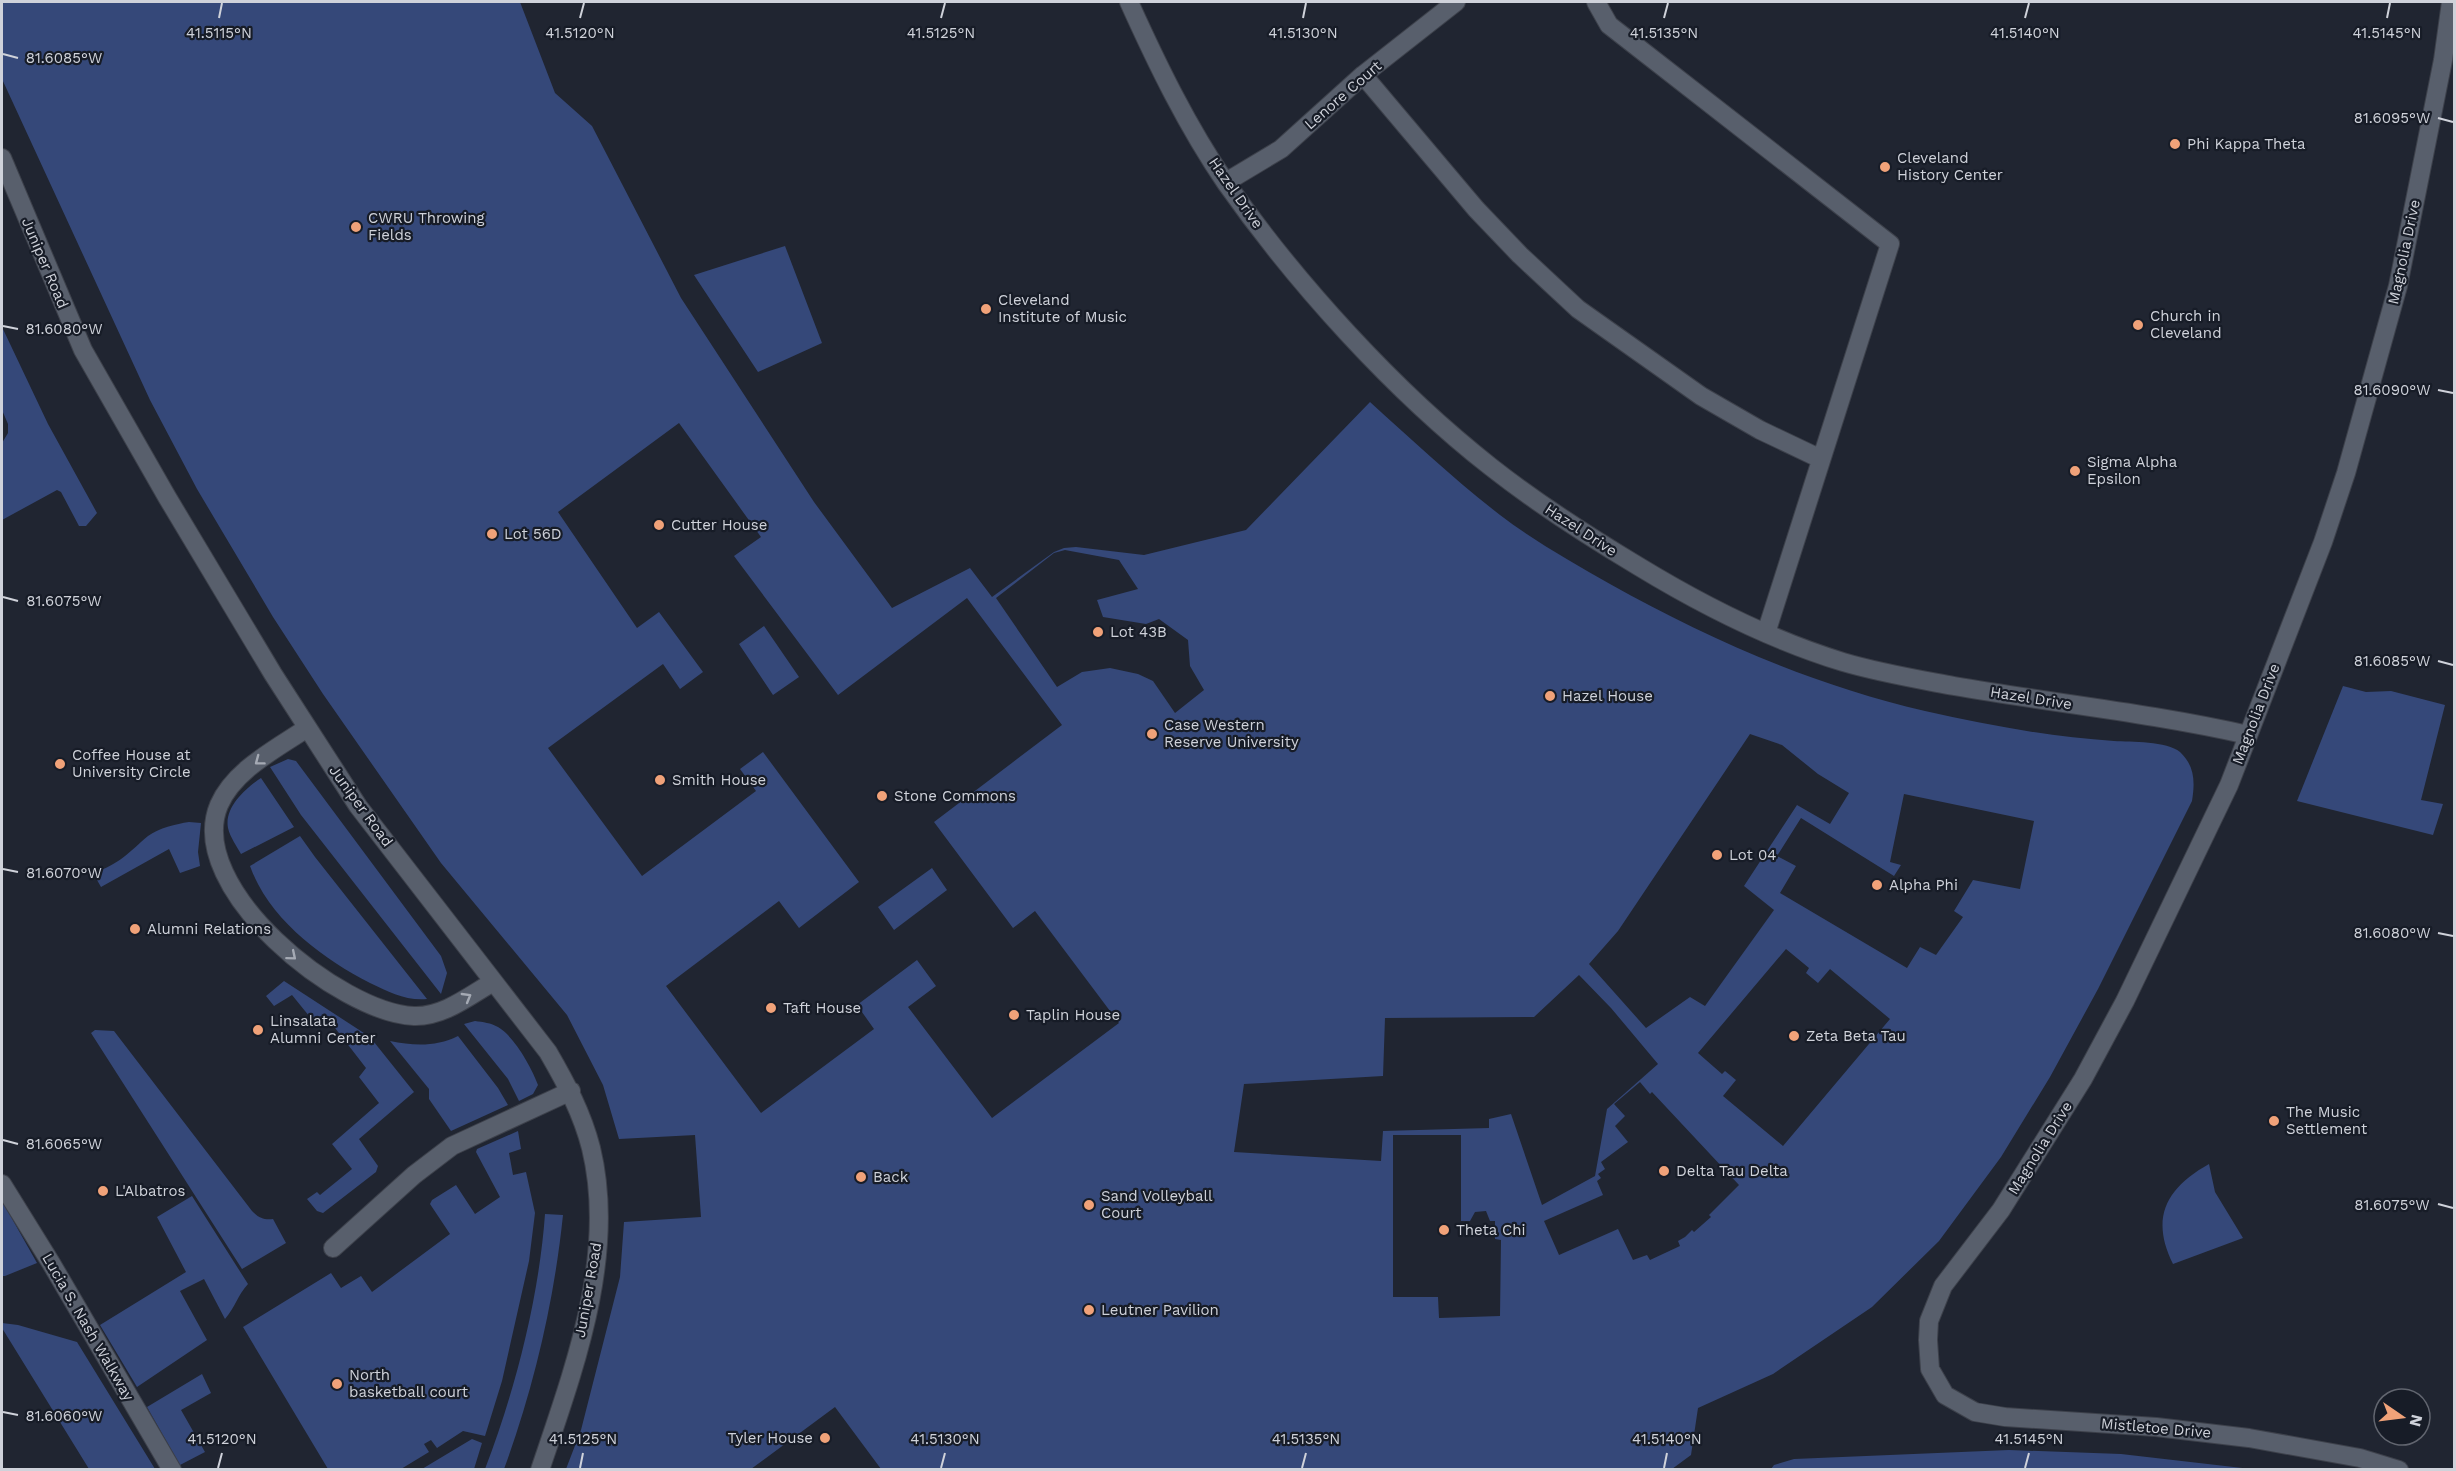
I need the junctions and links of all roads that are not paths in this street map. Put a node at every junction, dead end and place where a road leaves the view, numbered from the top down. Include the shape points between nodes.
1 (1129, 2) edge
2 (1456, 2) edge
3 (1596, 2) edge
4 (2451, 2) edge
5 (1363, 75) junction
6 (2, 158) edge
7 (1226, 182) junction
8 (1821, 459) junction
9 (1766, 633) junction
10 (307, 728) junction
11 (2248, 735) junction
12 (493, 982) junction
13 (571, 1090) junction
14 (2, 1185) edge
15 (333, 1248) dead end
16 (1930, 1369) joint
17 (172, 1470) edge
18 (540, 1470) edge
19 (2399, 1470) edge

1 - 7 street, Hazel Drive via 1186,118
2 - 5 street, Lenore Court
3 - 8 street via 1609,25 1890,244
4 - 11 street, Magnolia Drive via 2398,286 2323,542
5 - 7 street, Lenore Court via 1281,149
5 - 8 street via 1476,209 1578,309 1701,396
6 - 10 street, Juniper Road via 82,350
7 - 9 street, Hazel Drive via 1290,266 1362,347 1489,466 1611,550 1694,598
8 - 9 street
9 - 11 street, Hazel Drive via 1889,674
10 - 12 street, Juniper Road via 358,806
10 -> 12 street via 245,772 229,788 219,807 215,843 225,872 247,908 301,964 347,993 379,1007 412,1016 429,1015
11 - 16 street, Magnolia Drive via 2201,846 2083,1079 2001,1210 1943,1286 1929,1321
12 - 13 street, Juniper Road via 548,1052
13 - 15 street via 452,1146
13 - 18 street, Juniper Road via 591,1148 599,1229 585,1323
14 - 17 street, Lucia S. Nash Walkway
16 - 19 street, Mistletoe Drive via 1945,1395 1975,1412 2249,1438 2349,1456

